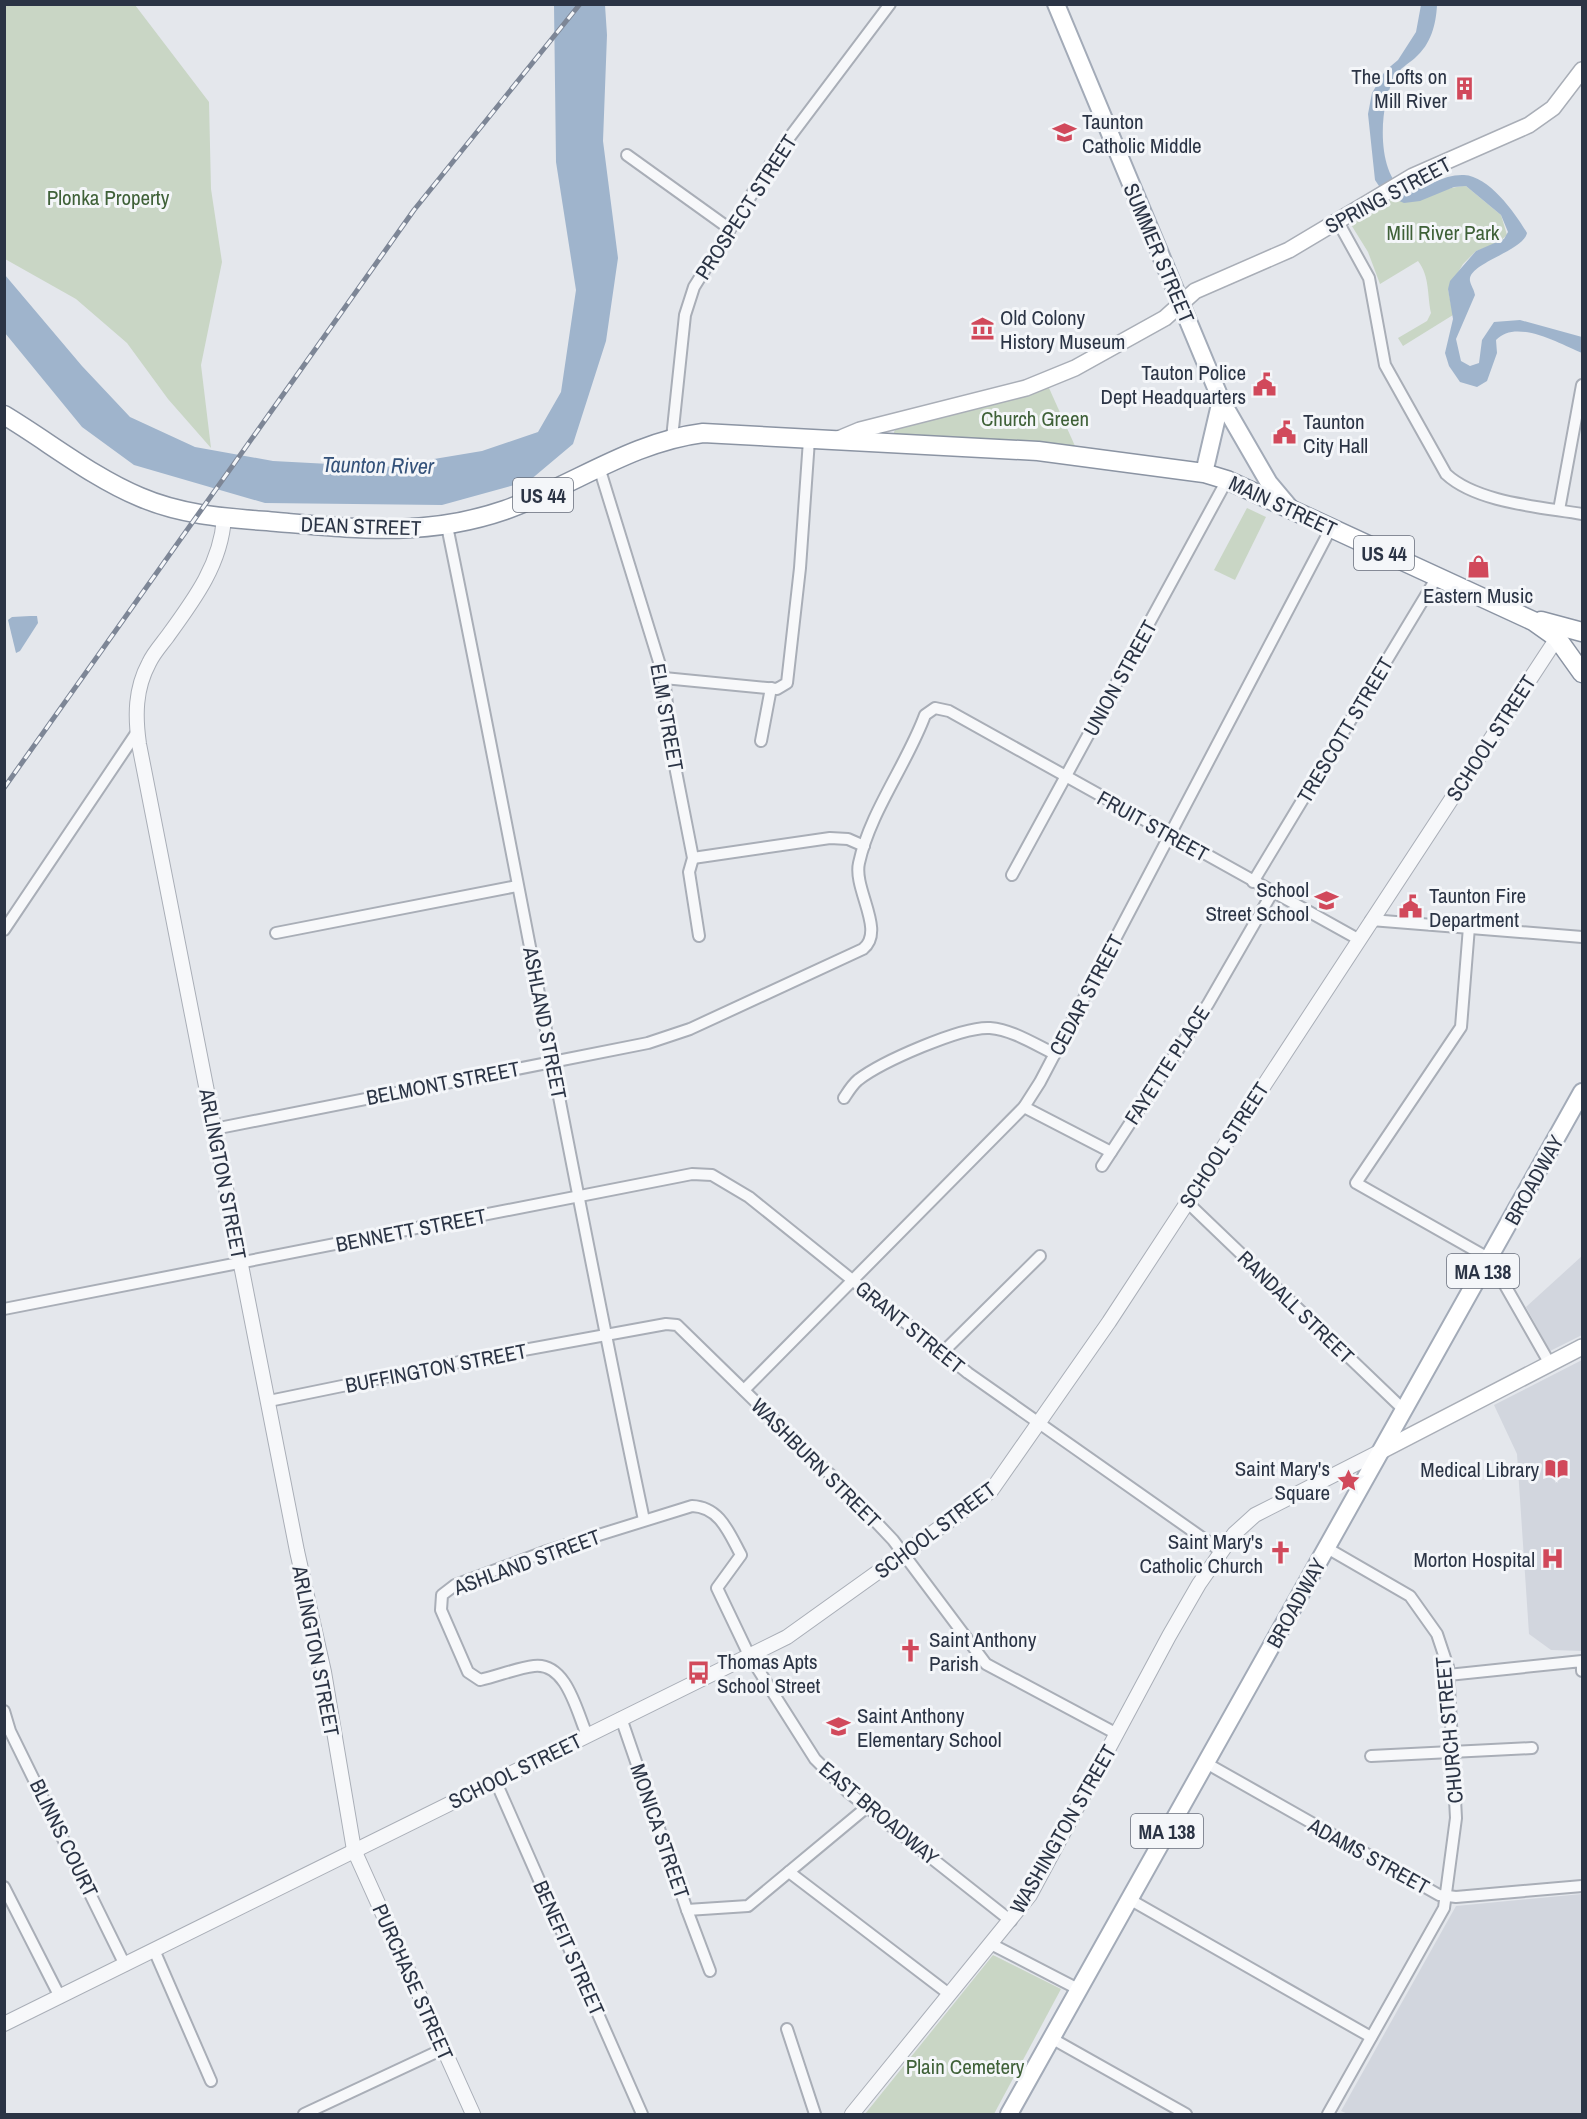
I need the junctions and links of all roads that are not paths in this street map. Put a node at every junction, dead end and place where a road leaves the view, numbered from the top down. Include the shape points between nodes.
1 (890, 4) edge
2 (1056, 4) edge
3 (1582, 70) edge
4 (627, 155) dead end
5 (1337, 220) junction
6 (730, 230) junction
7 (1180, 303) junction
8 (1582, 385) edge
9 (1221, 400) junction
10 (4, 415) edge
11 (672, 438) junction
12 (1212, 439) junction
13 (808, 440) junction
14 (834, 441) junction
15 (1244, 441) junction
16 (599, 467) junction
17 (1204, 473) junction
18 (1227, 480) junction
19 (1559, 510) junction
20 (1292, 511) junction
21 (1582, 514) edge
22 (224, 518) junction
23 (447, 526) junction
24 (1330, 528) junction
25 (1437, 577) junction
26 (1526, 617) junction
27 (1582, 633) edge
28 (1557, 638) junction
29 (1582, 673) edge
30 (664, 678) junction
31 (771, 688) junction
32 (137, 732) junction
33 (762, 741) dead end
34 (1066, 777) junction
35 (1168, 834) junction
36 (864, 846) junction
37 (693, 858) junction
38 (1012, 875) dead end
39 (1253, 882) junction
40 (517, 886) junction
41 (1272, 893) junction
42 (1371, 920) junction
43 (1469, 927) junction
44 (4, 930) edge
45 (276, 933) dead end
46 (699, 936) dead end
47 (1582, 937) edge
48 (1358, 939) junction
49 (1054, 1054) junction
50 (554, 1062) junction
51 (1582, 1092) edge
52 (844, 1098) dead end
53 (1024, 1107) junction
54 (214, 1128) junction
55 (1111, 1152) junction
56 (1102, 1166) dead end
57 (580, 1197) junction
58 (1187, 1202) junction
59 (1040, 1256) dead end
60 (1490, 1259) junction
61 (241, 1264) junction
62 (852, 1280) junction
63 (4, 1309) edge
64 (604, 1336) junction
65 (1582, 1347) edge
66 (942, 1353) junction
67 (1550, 1364) junction
68 (744, 1390) junction
69 (269, 1401) junction
70 (1405, 1411) junction
71 (1040, 1422) junction
72 (1383, 1450) junction
73 (644, 1520) junction
74 (1327, 1548) junction
75 (1221, 1551) junction
76 (904, 1554) junction
77 (749, 1655) junction
78 (1582, 1661) edge
79 (1582, 1671) edge
80 (1448, 1676) junction
81 (4, 1711) edge
82 (621, 1718) junction
83 (1118, 1734) junction
84 (587, 1735) junction
85 (1532, 1748) dead end
86 (1453, 1752) junction
87 (1371, 1756) dead end
88 (1206, 1763) junction
89 (496, 1782) junction
90 (867, 1807) junction
91 (354, 1850) junction
92 (789, 1872) junction
93 (1582, 1886) edge
94 (4, 1887) edge
95 (1447, 1897) junction
96 (1129, 1899) junction
97 (687, 1910) junction
98 (1011, 1921) junction
99 (991, 1944) junction
100 (154, 1950) junction
101 (125, 1965) junction
102 (710, 1971) dead end
103 (1078, 1989) junction
104 (949, 1994) junction
105 (60, 1997) junction
106 (4, 2024) edge
107 (787, 2029) dead end
108 (1371, 2037) junction
109 (1051, 2038) junction
110 (443, 2049) junction
111 (211, 2080) dead end
112 (304, 2115) edge
113 (473, 2115) edge
114 (642, 2115) edge
115 (815, 2115) edge
116 (852, 2115) edge
117 (1009, 2115) edge
118 (1186, 2115) edge
119 (1328, 2115) edge

1 - 6 street, PROSPECT STREET via 777,154
2 - 7 main road, SUMMER STREET
3 - 5 main road, SPRING STREET via 1558,102 1533,123 1409,178
4 - 6 street
5 - 7 main road, SPRING STREET via 1272,258 1195,291
5 - 19 street via 1369,278 1386,368 1446,474 1486,495
6 - 11 street, PROSPECT STREET via 688,303
7 - 9 main road, SUMMER STREET
7 - 14 main road via 1165,318 1048,380 860,430
8 - 19 street
9 - 12 main road
9 - 15 main road, SUMMER STREET
10 - 22 highway, DEAN STREET / US 44 via 133,494 185,513
11 - 13 highway, DEAN STREET / US 44 via 713,433
11 - 16 highway, DEAN STREET / US 44
12 - 15 main road via 1227,431
12 - 17 main road
13 - 14 highway, DEAN STREET / US 44
13 - 31 street via 789,676 784,687
14 - 17 highway, US 44 via 1038,451
15 - 20 main road, SUMMER STREET via 1274,491
16 - 23 highway, DEAN STREET / US 44 via 544,495
16 - 30 street, ELM STREET
17 - 18 highway, MAIN STREET / US 44
18 - 20 highway, MAIN STREET / US 44
18 - 34 street, UNION STREET
19 - 21 street
20 - 24 highway, MAIN STREET / US 44
22 - 23 highway, DEAN STREET / US 44 via 362,529
22 - 32 street, ARLINGTON STREET via 216,559 149,663 137,700
23 - 40 street, ASHLAND STREET
24 - 25 highway, MAIN STREET / US 44
24 - 35 street, CEDAR STREET
25 - 26 highway, MAIN STREET / US 44
25 - 39 street, TRESCOTT STREET
26 - 27 highway, MAIN STREET / US 44
26 - 28 highway, MAIN STREET / US 44
27 - 28 highway
28 - 29 highway, MAIN STREET / US 44
28 - 42 street, SCHOOL STREET
30 - 31 street
30 - 37 street, ELM STREET via 673,756
31 - 33 street
32 - 44 street
32 - 54 street, ARLINGTON STREET
34 - 35 street, FRUIT STREET
34 - 36 street, FRUIT STREET via 949,711 936,708 925,716
34 - 38 street, UNION STREET
35 - 39 street, FRUIT STREET
35 - 49 street, CEDAR STREET
36 - 37 street via 848,838 820,839
36 - 50 street, BELMONT STREET via 858,869 872,927 867,945 684,1031 648,1043
37 - 46 street, ELM STREET via 689,872
39 - 41 street, FRUIT STREET
40 - 45 street
40 - 50 street, ASHLAND STREET
41 - 48 street, FRUIT STREET
41 - 55 street, FAYETTE PLACE via 1208,1004
42 - 43 street
42 - 48 street, SCHOOL STREET
43 - 47 street
43 - 60 street via 1461,1027 1356,1183
48 - 58 street, SCHOOL STREET
49 - 52 street via 1000,1030 960,1031 871,1072 853,1084
49 - 53 street, CEDAR STREET
50 - 54 street, BELMONT STREET
50 - 57 street, ASHLAND STREET
51 - 60 main road, BROADWAY / MA 138
53 - 55 street
53 - 62 street, CEDAR STREET
54 - 61 street, ARLINGTON STREET
55 - 56 street, FAYETTE PLACE
57 - 61 street, BENNETT STREET
57 - 62 street, GRANT STREET via 692,1174 712,1175 749,1197
57 - 64 street, ASHLAND STREET
58 - 70 street, RANDALL STREET
58 - 71 street, SCHOOL STREET
59 - 66 street
60 - 67 street
60 - 70 main road, BROADWAY / MA 138
61 - 63 street, BENNETT STREET
61 - 69 street, ARLINGTON STREET
62 - 66 street, GRANT STREET
62 - 68 street, CEDAR STREET
64 - 68 street, WASHBURN STREET via 677,1325
64 - 69 street, BUFFINGTON STREET
64 - 73 street, ASHLAND STREET
65 - 67 main road
66 - 71 street, GRANT STREET
67 - 72 main road
68 - 76 street, WASHBURN STREET
69 - 91 street, ARLINGTON STREET via 324,1672
70 - 72 main road, BROADWAY / MA 138
71 - 75 street, GRANT STREET
71 - 76 street, SCHOOL STREET via 994,1488
72 - 74 main road, BROADWAY / MA 138
72 - 75 street via 1255,1515
73 - 77 street, ASHLAND STREET via 692,1506 707,1507 721,1520 741,1555 717,1588
73 - 84 street, ASHLAND STREET via 466,1581 442,1595 441,1610 474,1678 480,1680 532,1666 549,1668 564,1682
74 - 80 street, CHURCH STREET via 1414,1600 1442,1647
74 - 88 main road, BROADWAY / MA 138
75 - 83 street, WASHINGTON STREET via 1189,1601
76 - 77 street, SCHOOL STREET via 795,1632
76 - 83 street, WASHBURN STREET via 986,1664
77 - 82 street, SCHOOL STREET
77 - 90 street, EAST BROADWAY via 815,1758 839,1785
78 - 79 street
78 - 80 street
80 - 86 street, CHURCH STREET
81 - 101 street, BLINNS COURT via 10,1731
82 - 84 street, SCHOOL STREET
82 - 97 street, MONICA STREET
83 - 98 street, WASHINGTON STREET via 1045,1870
84 - 89 street, SCHOOL STREET
85 - 86 street
86 - 87 street
86 - 95 street, CHURCH STREET via 1456,1835
88 - 95 street, ADAMS STREET
88 - 96 main road, BROADWAY / MA 138
89 - 91 street, SCHOOL STREET
89 - 114 street, BENEFIT STREET
90 - 92 street, MONICA STREET
90 - 98 street, EAST BROADWAY
91 - 100 street, SCHOOL STREET
91 - 110 street, PURCHASE STREET
92 - 97 street, MONICA STREET via 748,1906
92 - 104 street
93 - 95 street, ADAMS STREET
94 - 105 street
95 - 108 street, CHURCH STREET
96 - 103 main road, BROADWAY / MA 138
96 - 108 street
97 - 102 street
98 - 99 street, WASHINGTON STREET
99 - 103 street
99 - 104 street, WASHINGTON STREET
100 - 101 street, SCHOOL STREET
100 - 111 street
101 - 105 street, SCHOOL STREET
103 - 109 main road, BROADWAY / MA 138
104 - 116 street, WASHINGTON STREET
105 - 106 street, SCHOOL STREET
107 - 115 street
108 - 119 street, CHURCH STREET
109 - 117 main road, BROADWAY / MA 138
109 - 118 street
110 - 112 street
110 - 113 street, PURCHASE STREET

